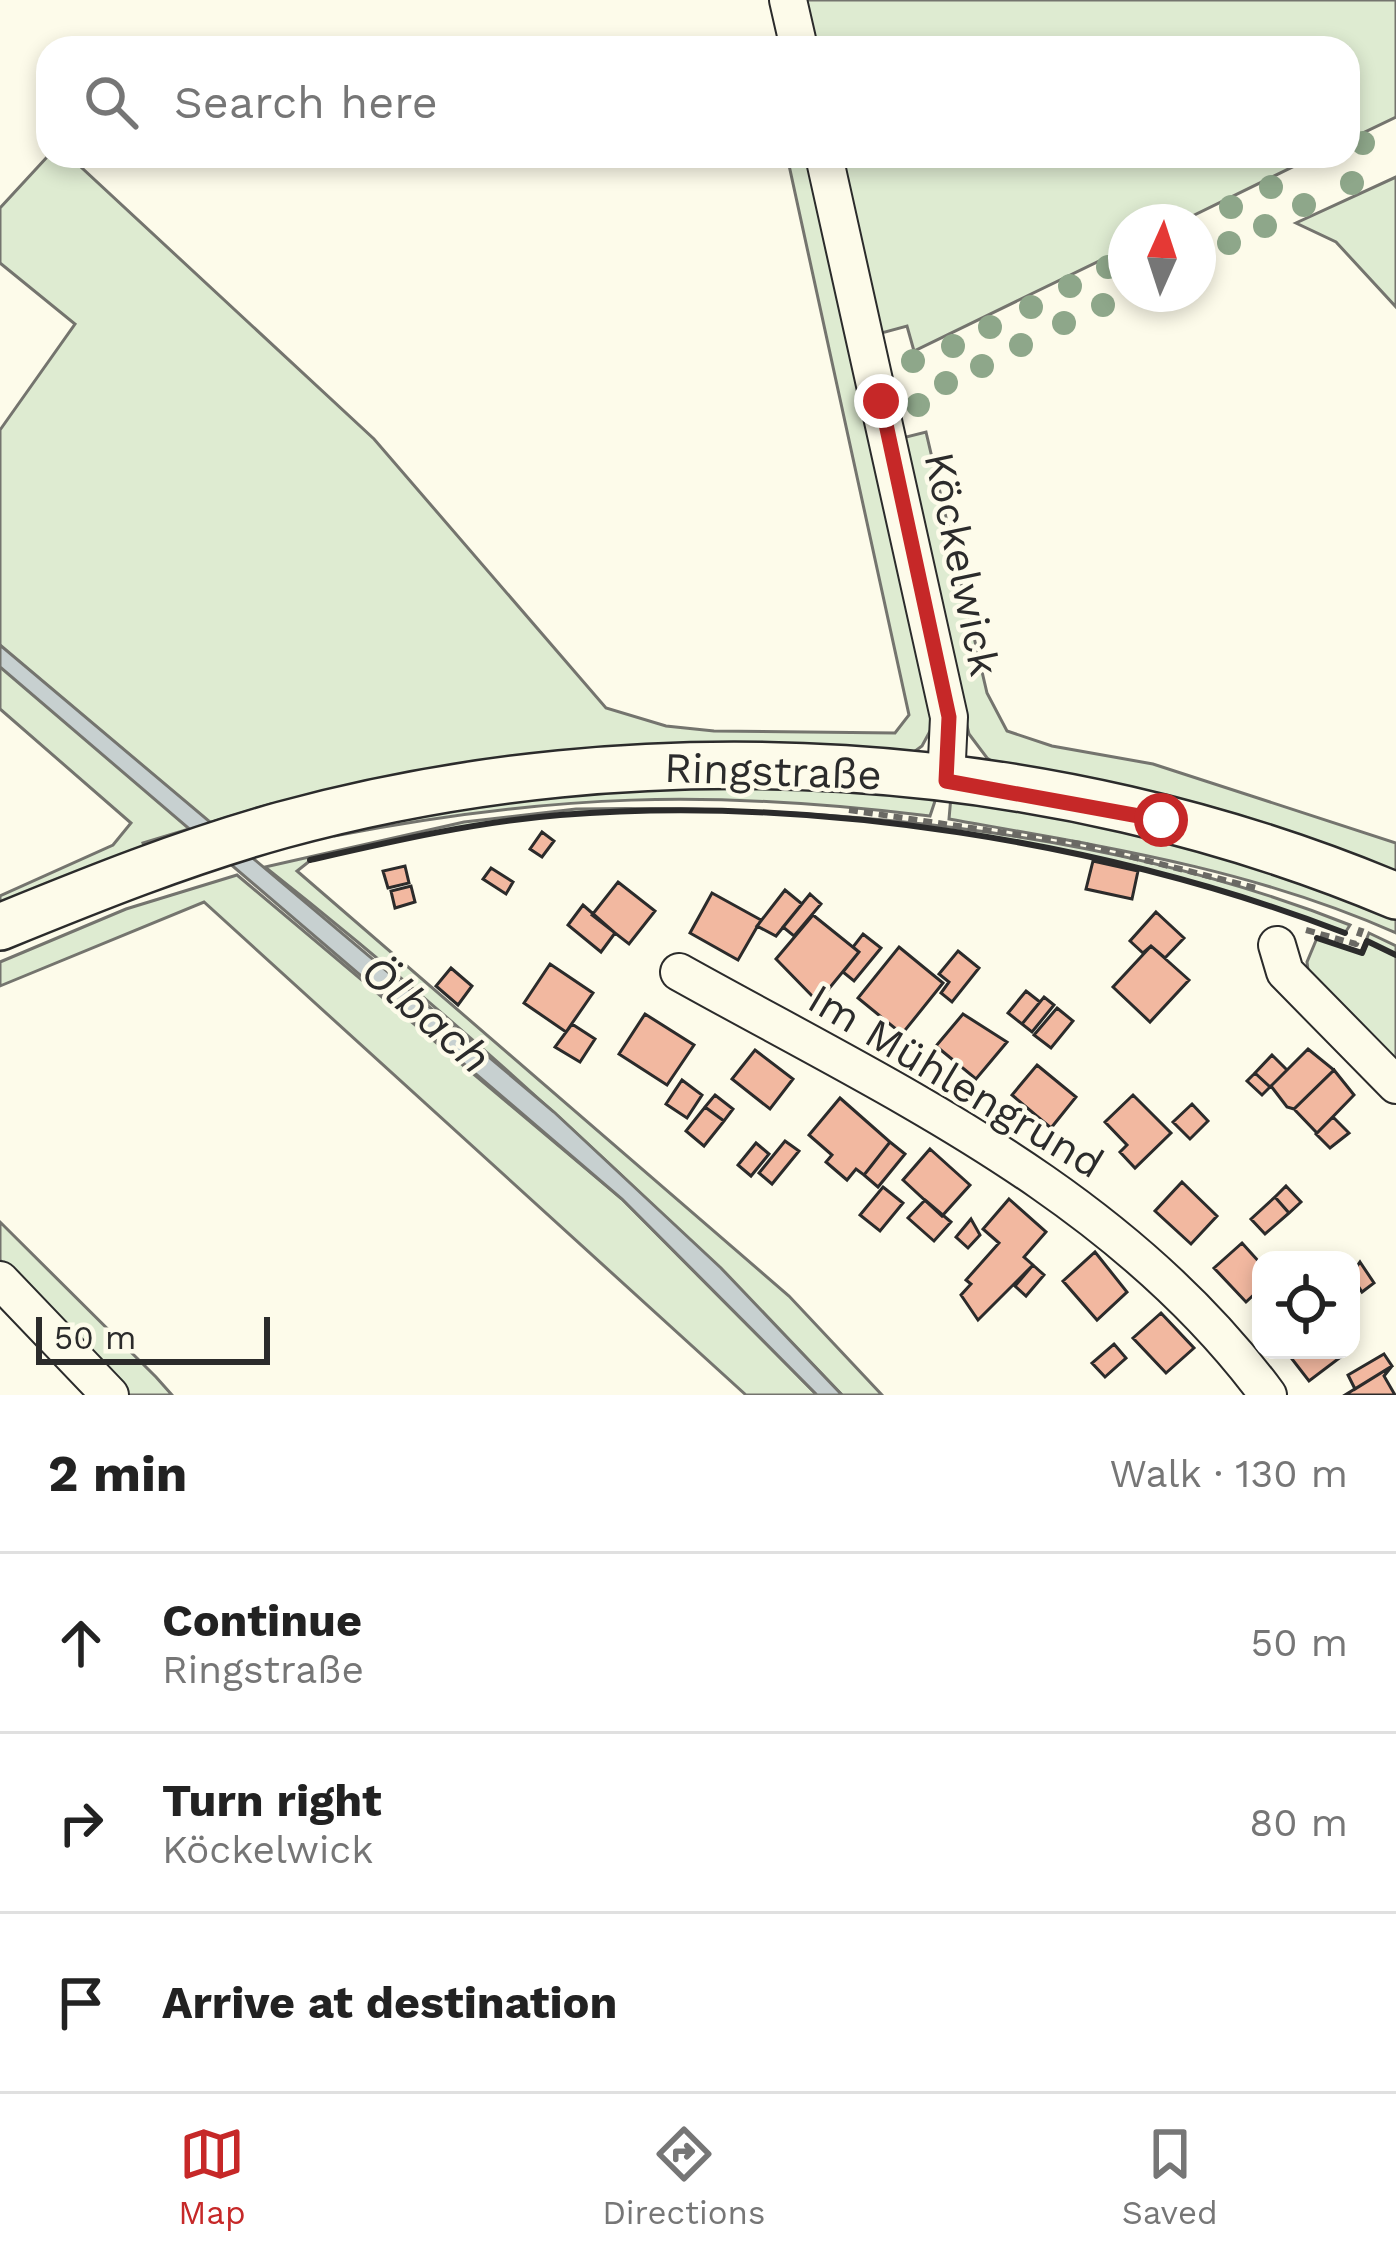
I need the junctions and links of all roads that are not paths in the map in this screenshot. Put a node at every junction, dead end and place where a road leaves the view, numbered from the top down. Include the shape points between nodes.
1 (788, 0) edge
2 (797, 36) edge
3 (827, 168) edge
4 (946, 781) junction
5 (1396, 896) edge
6 (0, 927) edge
7 (1277, 945) road end
8 (679, 972) dead end
9 (1396, 1085) edge
10 (0, 1280) edge
11 (110, 1395) edge
12 (1268, 1395) edge

1 - 2 street
3 - 4 street, Köckelwick via 949,717
4 - 5 main road, Ringstraße via 1256,844
4 - 6 main road, Ringstraße via 819,768 619,767 507,778 284,825 159,862
7 - 9 street via 1285,972
8 - 12 street, Im Mühlengrund via 1052,1184 1159,1271
10 - 11 street

